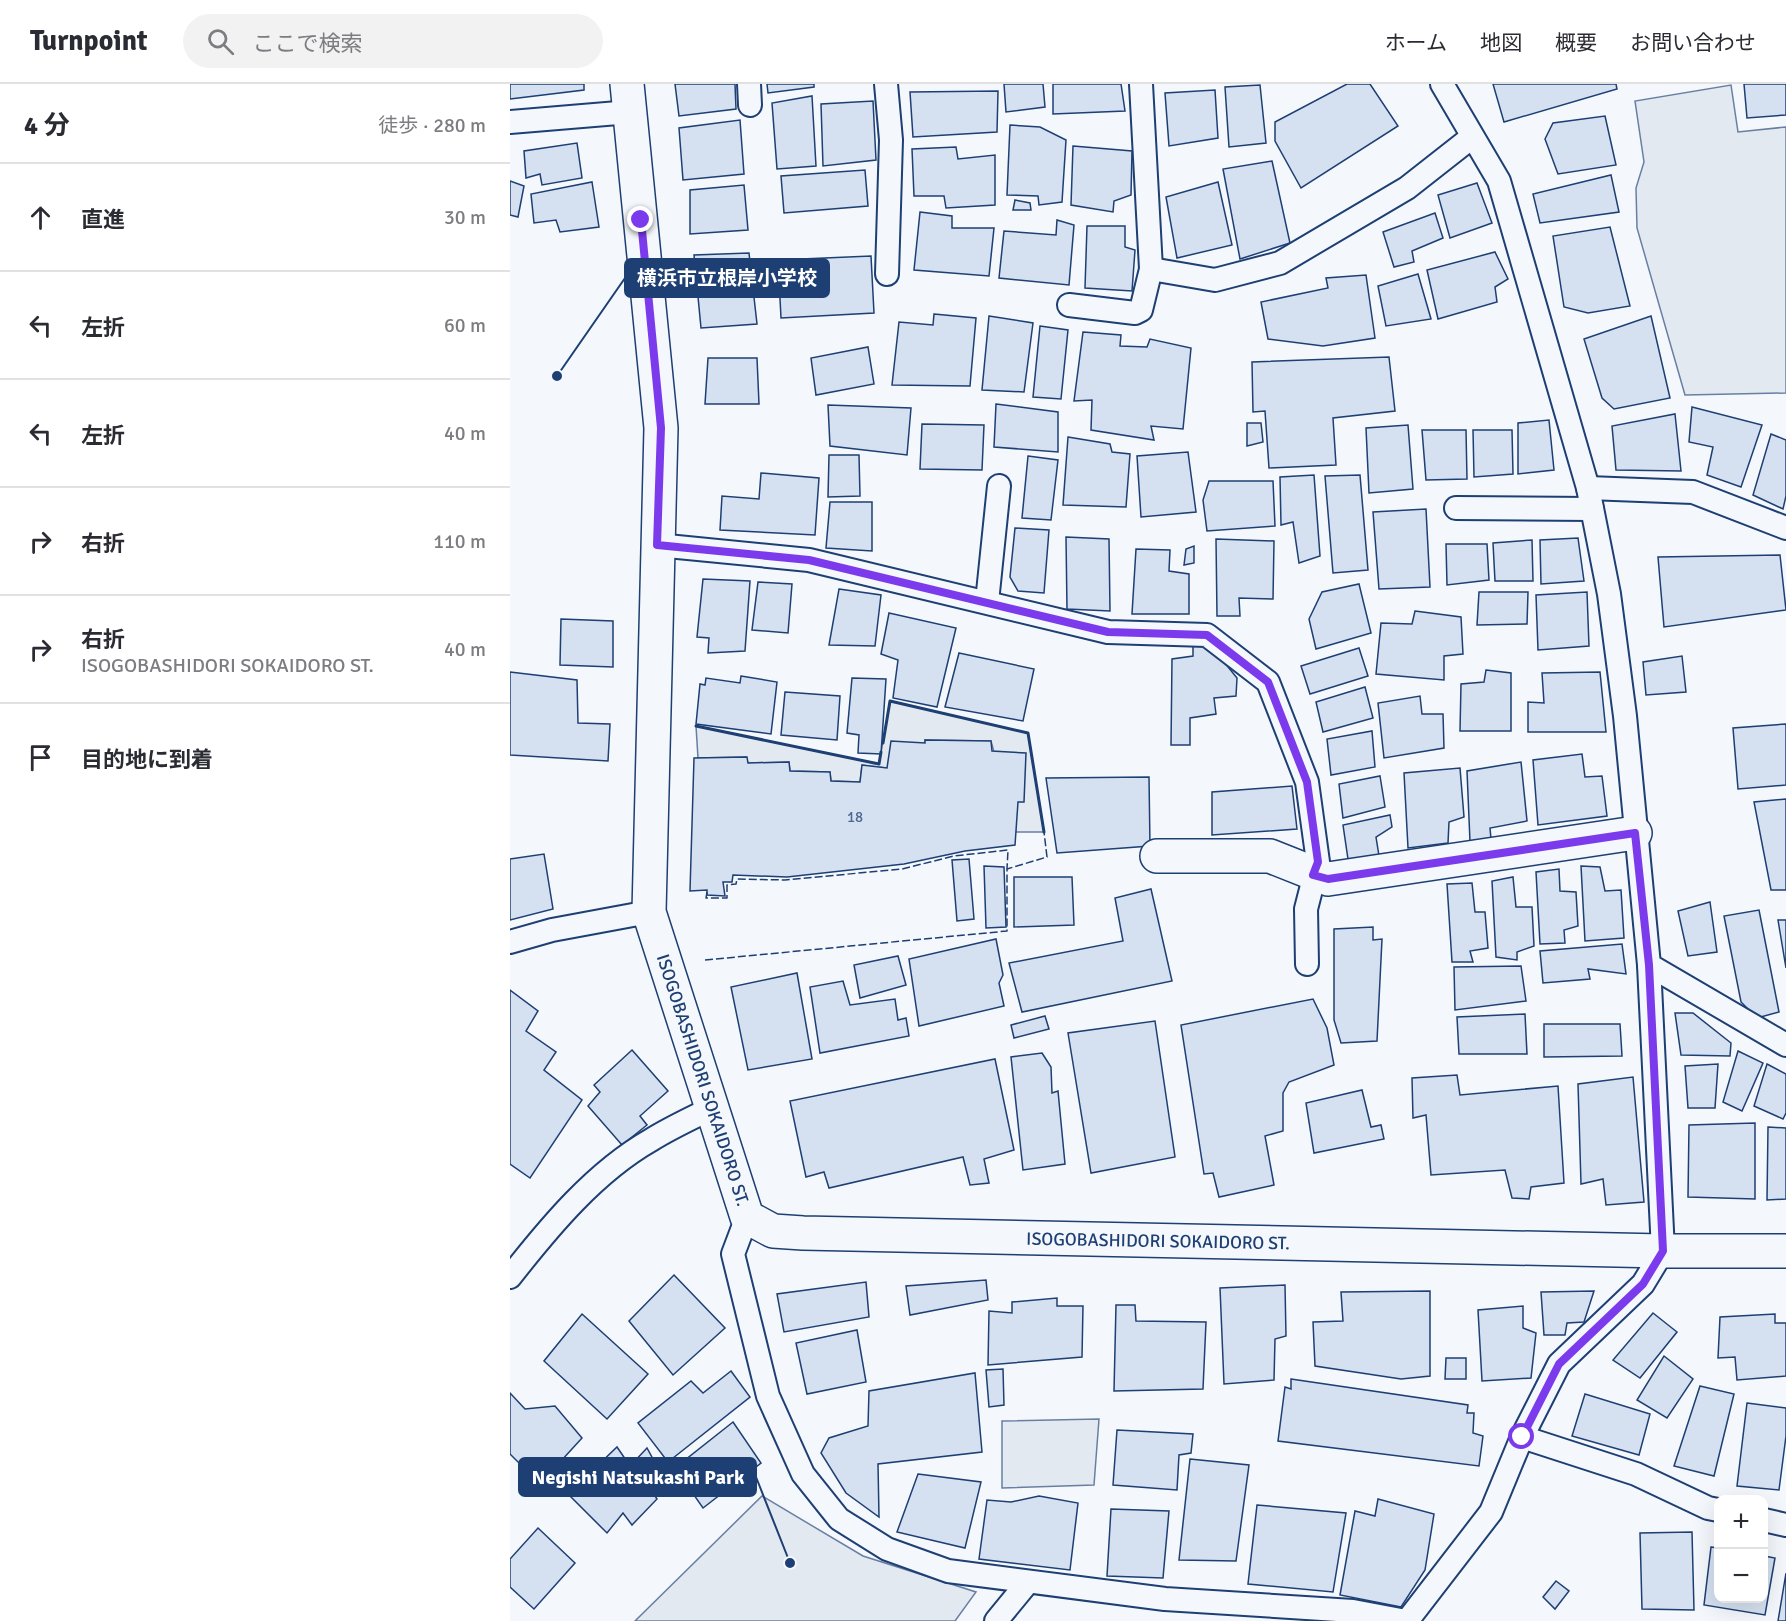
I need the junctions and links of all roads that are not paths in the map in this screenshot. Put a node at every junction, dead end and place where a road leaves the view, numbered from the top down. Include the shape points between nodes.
1 (886, 84) edge
2 (1141, 84) edge
3 (1442, 84) edge
4 (629, 98) edge
5 (510, 122) edge
6 (1473, 136) junction
7 (1151, 269) junction
8 (887, 274) dead end
9 (1069, 305) dead end
10 (999, 486) dead end
11 (1590, 498) junction
12 (1456, 508) dead end
13 (1786, 528) edge
14 (657, 545) junction
15 (987, 602) junction
16 (1635, 833) junction
17 (1156, 856) dead end
18 (1313, 875) junction
19 (649, 912) junction
20 (510, 942) edge
21 (1307, 964) dead end
22 (1649, 965) junction
23 (1786, 1045) edge
24 (712, 1108) junction
25 (747, 1217) junction
26 (1663, 1251) junction
27 (1786, 1251) edge
28 (510, 1277) edge
29 (1522, 1437) junction
30 (1714, 1509) edge
31 (1768, 1521) edge
32 (1786, 1525) edge
33 (1028, 1582) junction
34 (996, 1621) edge
35 (1406, 1621) edge

1 - 8 lane via 891,140
2 - 7 lane
3 - 6 lane
4 - 5 lane
4 - 14 street, ISOGOBASHIDORI SOKAIDORO ST. via 661,428
6 - 7 lane via 1407,188 1280,263 1215,280
6 - 11 lane via 1499,181
7 - 9 lane via 1141,310 1135,313
10 - 15 lane
11 - 12 lane
11 - 13 lane via 1693,492
11 - 16 lane via 1611,605
14 - 15 lane via 809,560
14 - 19 street, ISOGOBASHIDORI SOKAIDORO ST.
15 - 18 lane via 1108,632 1207,635 1268,682 1307,782 1318,862
16 - 18 street via 1328,879
16 - 22 lane
17 - 18 street via 1270,856
18 - 21 lane via 1306,909
19 - 20 lane
19 - 24 street, ISOGOBASHIDORI SOKAIDORO ST.
22 - 23 lane
22 - 26 lane
24 - 25 street, ISOGOBASHIDORI SOKAIDORO ST.
24 - 28 lane via 649,1140 597,1180 540,1239
25 - 26 street, ISOGOBASHIDORI SOKAIDORO ST. via 773,1231 803,1233
25 - 33 lane via 733,1254 768,1396 804,1473 839,1519 887,1549 948,1571
26 - 27 street, ISOGOBASHIDORI SOKAIDORO ST.
26 - 29 lane via 1643,1284 1559,1364
29 - 30 lane via 1636,1474
29 - 35 lane via 1491,1512
31 - 32 lane
33 - 34 lane
33 - 35 lane via 1165,1599 1353,1611

